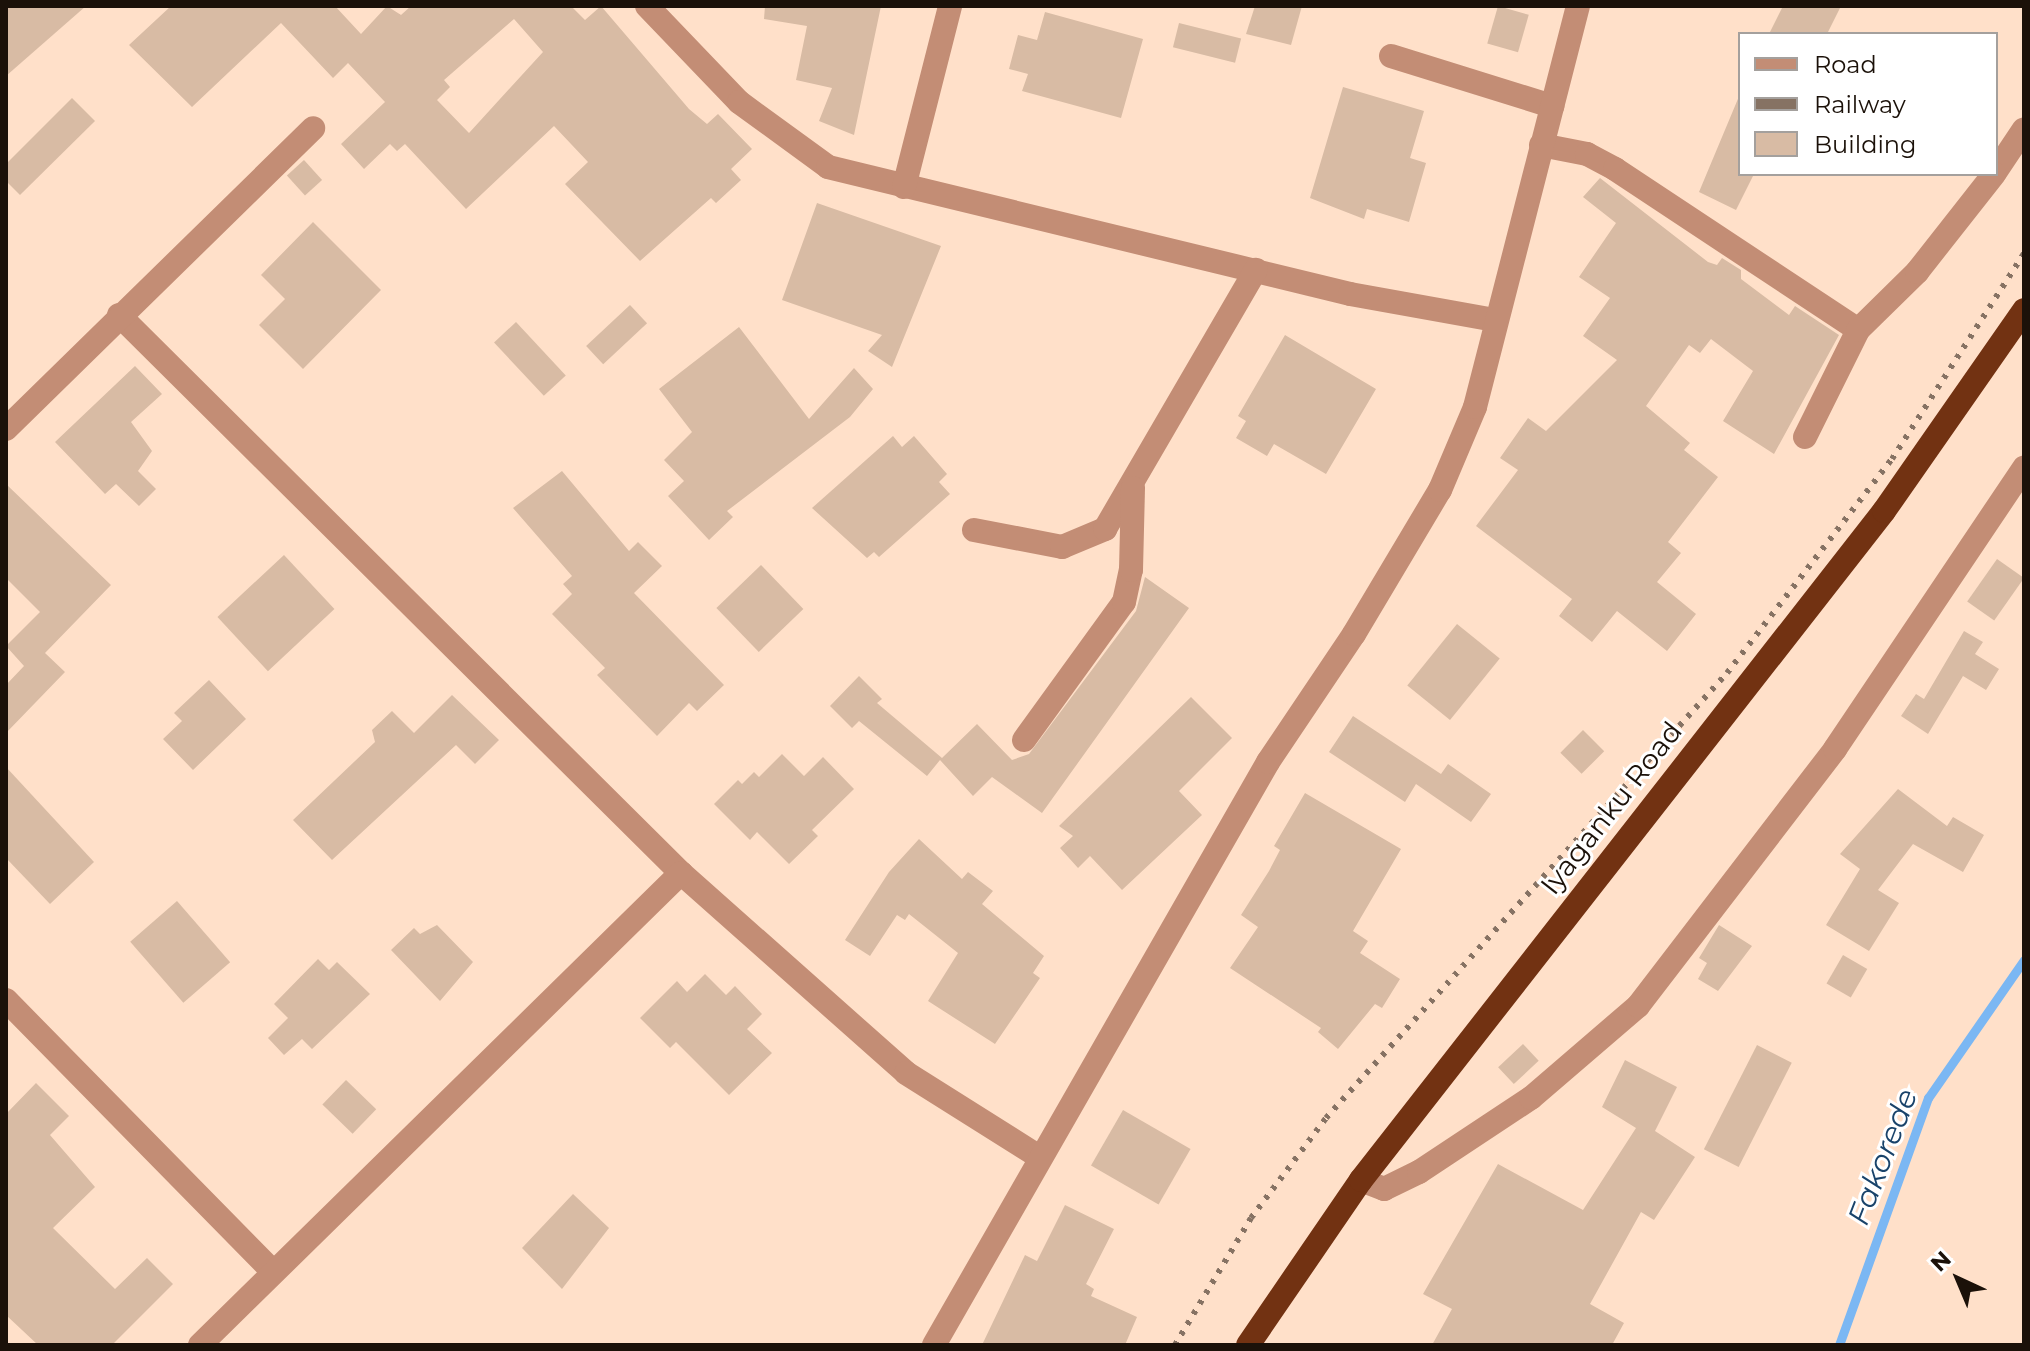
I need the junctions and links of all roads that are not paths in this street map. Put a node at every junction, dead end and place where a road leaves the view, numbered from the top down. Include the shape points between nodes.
1 (647, 6) edge
2 (950, 6) edge
3 (1578, 6) edge
4 (1391, 56) dead end
5 (1552, 106) junction
6 (313, 128) dead end
7 (2024, 129) edge
8 (1541, 145) junction
9 (1998, 168) edge
10 (1993, 176) edge
11 (904, 187) junction
12 (1256, 270) junction
13 (2024, 310) edge
14 (119, 315) junction
15 (1495, 320) junction
16 (1858, 330) junction
17 (6, 429) edge
18 (1805, 437) dead end
19 (2024, 468) edge
20 (1133, 487) junction
21 (974, 530) dead end
22 (1024, 740) dead end
23 (681, 873) junction
24 (6, 1000) edge
25 (1038, 1156) junction
26 (1361, 1180) junction
27 (272, 1271) junction
28 (200, 1345) edge
29 (934, 1345) edge
30 (1248, 1345) edge

1 - 11 street via 739,102 798,150 828,167
2 - 11 street
3 - 5 street
4 - 5 street
5 - 8 street
6 - 14 street
7 - 9 street
8 - 15 street
8 - 16 street via 1587,154 1615,169
10 - 16 street via 1917,272
11 - 12 street
12 - 15 street
12 - 20 street
13 - 26 highway, Iyaganku Road via 1884,511
14 - 17 street
14 - 23 street
15 - 25 street via 1475,407 1440,490 1354,634 1268,762
16 - 18 street
19 - 26 street via 1835,749 1638,1006 1531,1098 1419,1172 1384,1189
20 - 21 street via 1105,529 1086,542 1036,544
20 - 22 street via 1131,570 1124,602
23 - 25 street via 906,1073
23 - 27 street
24 - 27 street
25 - 29 street
26 - 30 highway, Iyaganku Road
27 - 28 street

